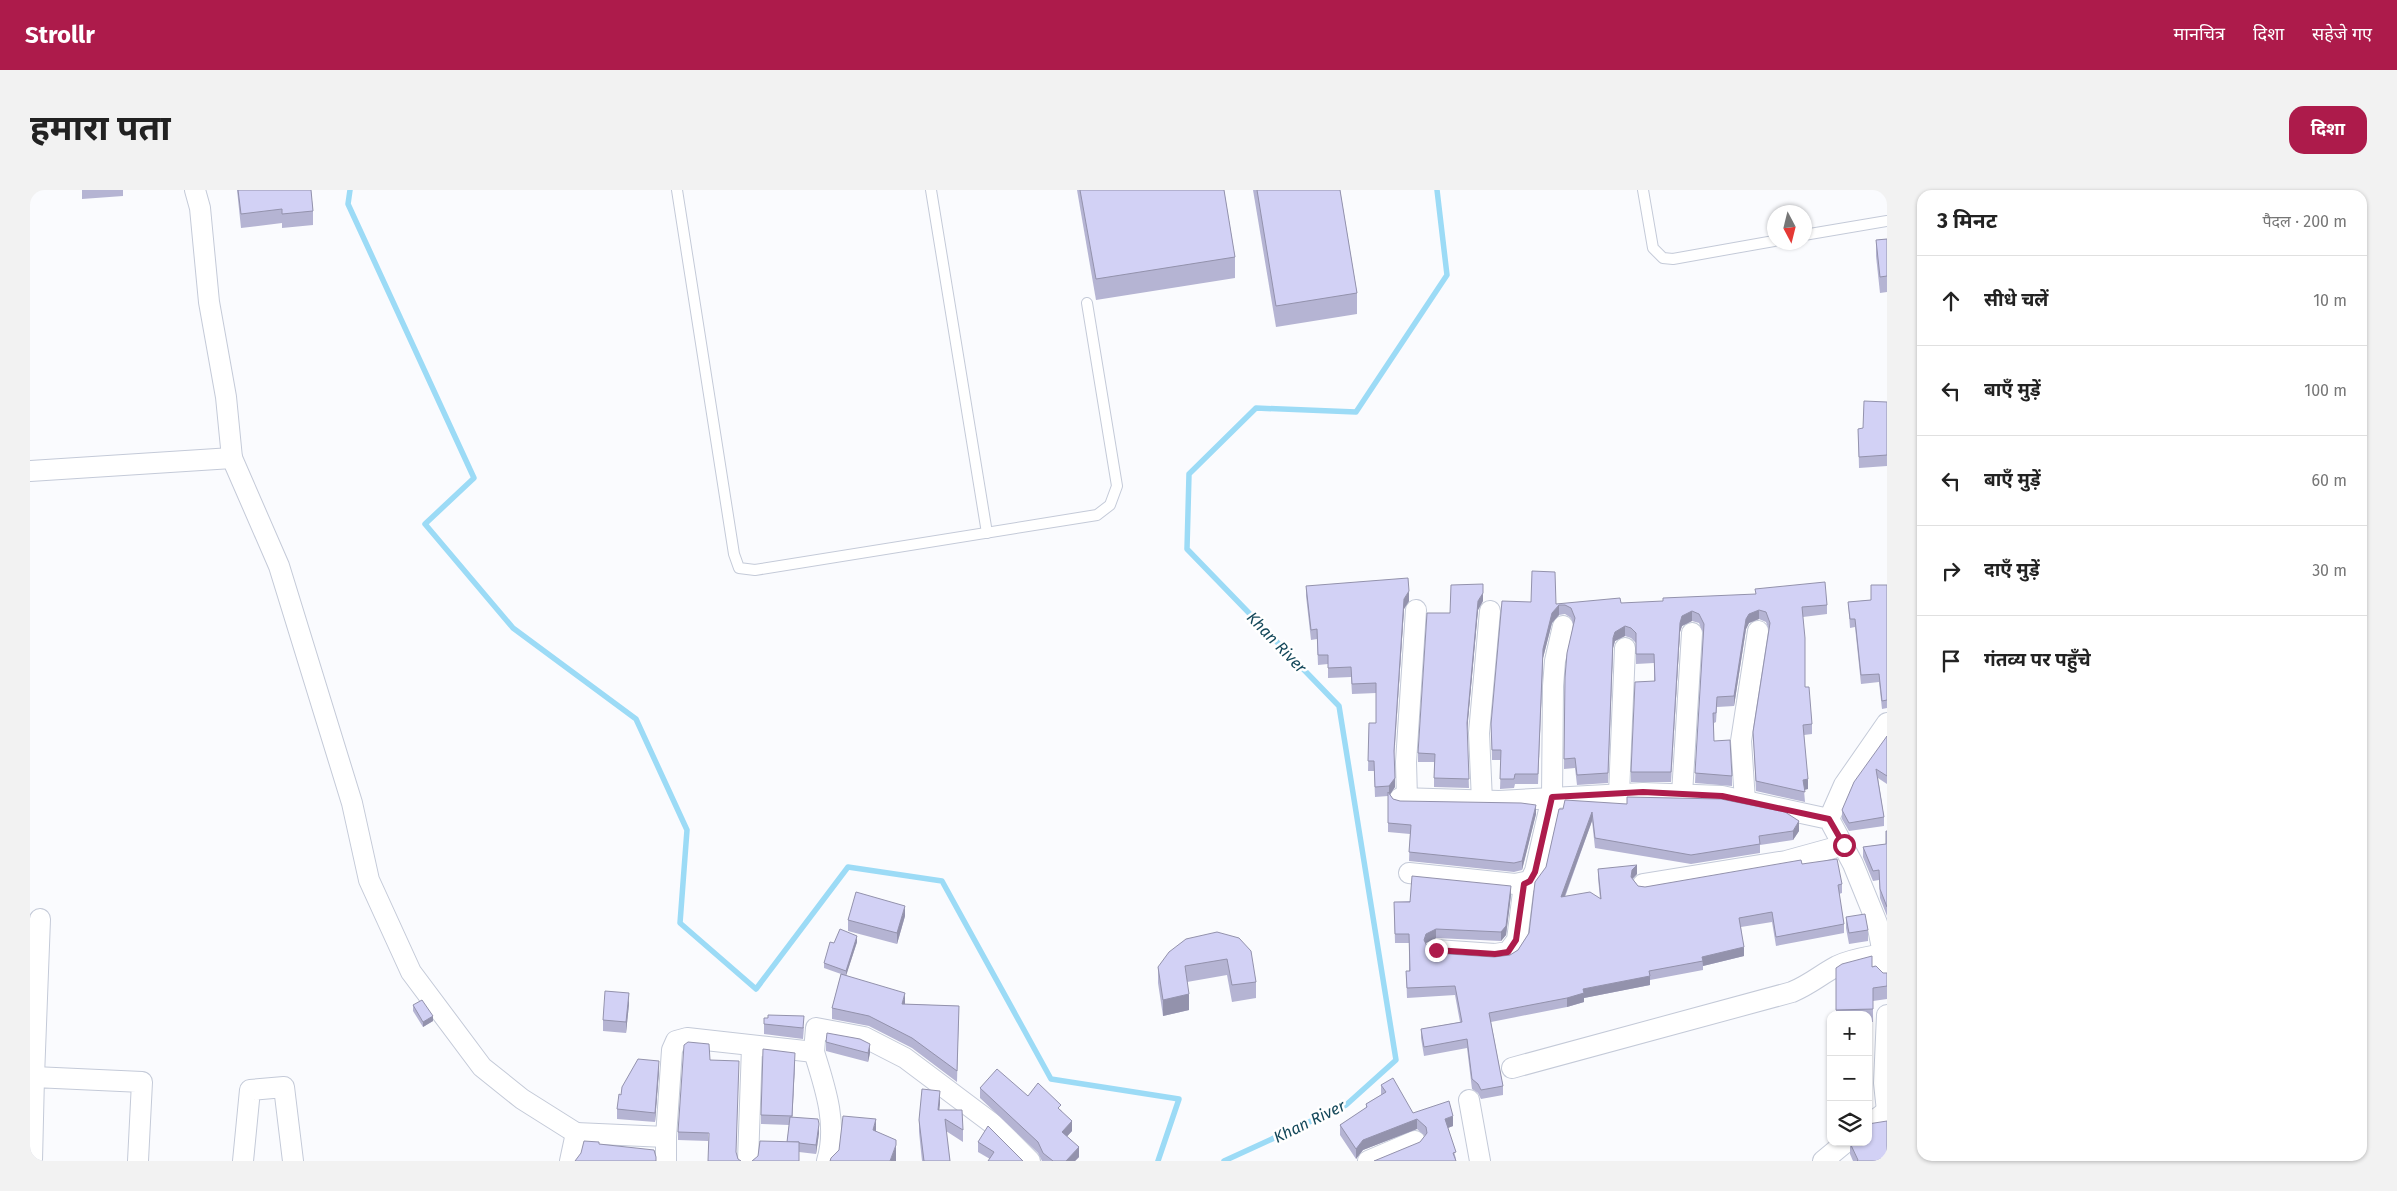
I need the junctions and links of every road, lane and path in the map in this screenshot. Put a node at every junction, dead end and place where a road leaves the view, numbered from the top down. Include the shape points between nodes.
1 (195, 190) edge
2 (677, 190) edge
3 (931, 190) edge
4 (1643, 190) edge
5 (1887, 221) edge
6 (1812, 235) edge
7 (1767, 242) edge
8 (1087, 303) dead end
9 (232, 458) junction
10 (30, 471) edge
11 (987, 533) junction
12 (1416, 610) dead end
13 (1490, 611) dead end
14 (1564, 626) dead end
15 (1758, 631) dead end
16 (1692, 633) dead end
17 (1625, 648) dead end
18 (1887, 724) edge
19 (1619, 794) junction
20 (1682, 794) junction
21 (1552, 797) junction
22 (1482, 801) junction
23 (1745, 801) junction
24 (1829, 819) junction
25 (1844, 845) junction
26 (1409, 873) dead end
27 (1524, 884) junction
28 (1643, 884) dead end
29 (37, 924) edge
30 (1882, 925) edge
31 (1436, 950) dead end
32 (1885, 964) edge
33 (1887, 1015) edge
34 (752, 1047) junction
35 (814, 1052) junction
36 (1512, 1068) dead end
37 (34, 1077) junction
38 (1469, 1100) dead end
39 (1887, 1111) edge
40 (1872, 1122) edge
41 (576, 1133) junction
42 (666, 1137) junction
43 (1415, 1141) dead end
44 (1841, 1146) edge
45 (32, 1161) edge
46 (138, 1161) edge
47 (243, 1161) edge
48 (293, 1161) edge
49 (570, 1161) edge
50 (666, 1161) edge
51 (748, 1161) edge
52 (827, 1161) edge
53 (1030, 1161) edge
54 (1368, 1161) edge
55 (1480, 1161) edge
56 (1823, 1161) edge

1 - 9 street
2 - 11 lane via 734,554 739,568 755,570
3 - 11 lane
4 - 7 lane via 1653,248 1663,258
5 - 6 lane
8 - 11 lane via 1115,465 1117,486 1110,506 1097,515
9 - 10 street
9 - 41 street via 279,566 352,803 369,880 411,972 482,1067 522,1099
12 - 22 street via 1403,798
13 - 22 street via 1478,733
14 - 21 street via 1555,661 1553,686
15 - 23 street via 1741,741
16 - 20 street
17 - 19 street
18 - 24 street via 1844,784
19 - 20 street
19 - 21 street
20 - 23 street
21 - 22 street
21 - 27 street via 1535,872
23 - 24 street
24 - 25 street
25 - 28 street via 1768,864
25 - 30 street
26 - 27 street
27 - 31 street via 1516,940 1508,952
29 - 37 street
30 - 32 street
32 - 36 street via 1853,960 1792,992
33 - 39 street via 1884,1083
34 - 35 street
34 - 42 street via 686,1038 676,1041 672,1050
34 - 51 street
35 - 52 street via 830,1113
35 - 53 street via 816,1028 864,1037 905,1058 954,1094 994,1124
37 - 45 street
37 - 46 street via 142,1082
38 - 55 street
39 - 40 street
41 - 42 street
41 - 49 street
42 - 50 street
43 - 54 street
44 - 56 street
47 - 48 street via 250,1090 284,1087

